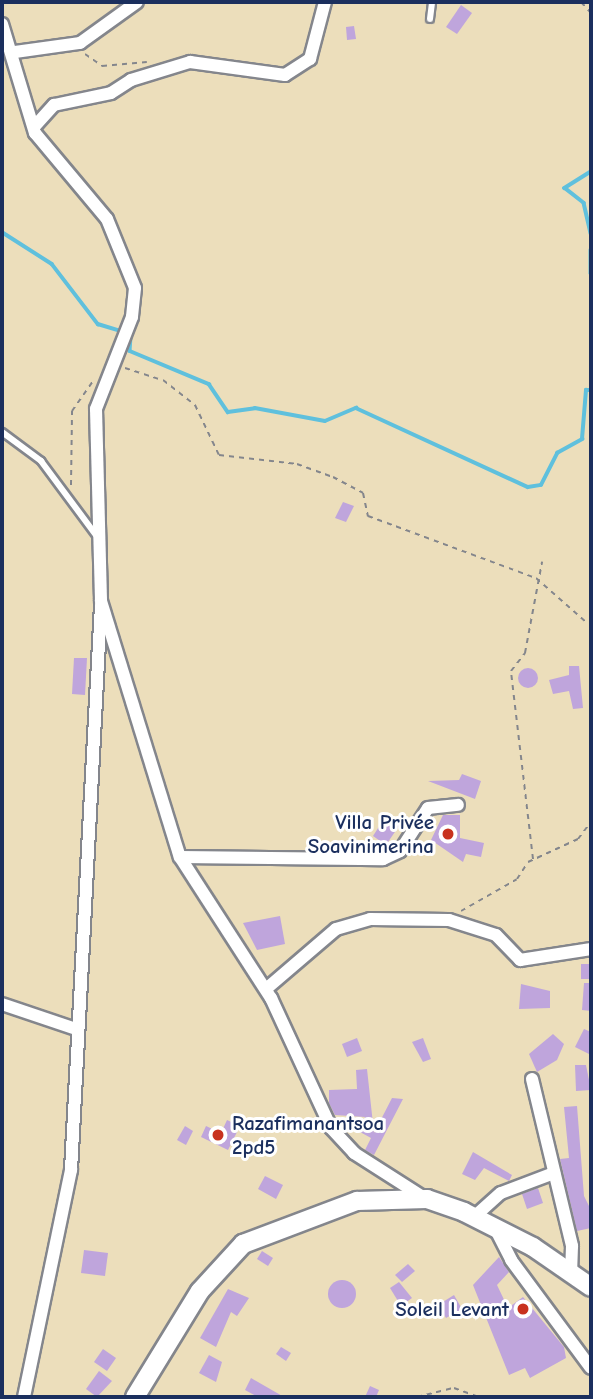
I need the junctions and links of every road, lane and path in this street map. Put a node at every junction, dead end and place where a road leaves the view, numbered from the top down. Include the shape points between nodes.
1 (137, 2) edge
2 (325, 2) edge
3 (432, 2) edge
4 (581, 2) edge
5 (591, 13) edge
6 (430, 19) dead end
7 (2, 24) edge
8 (80, 43) junction
9 (15, 52) junction
10 (157, 62) dead end
11 (34, 127) junction
12 (108, 374) junction
13 (2, 432) edge
14 (69, 496) junction
15 (103, 549) junction
16 (542, 562) dead end
17 (536, 578) junction
18 (101, 601) junction
19 (585, 621) dead end
20 (458, 805) dead end
21 (591, 822) edge
22 (180, 857) junction
23 (533, 859) junction
24 (449, 920) junction
25 (591, 949) edge
26 (266, 989) junction
27 (2, 1004) edge
28 (76, 1028) junction
29 (532, 1079) dead end
30 (554, 1172) junction
31 (427, 1199) junction
32 (474, 1217) junction
33 (494, 1226) junction
34 (571, 1272) junction
35 (591, 1287) edge
36 (591, 1368) edge
37 (24, 1397) edge
38 (135, 1397) edge
39 (417, 1397) edge
40 (479, 1397) edge

1 - 8 street
2 - 11 street via 310,59 285,75 190,62 131,80 111,93 54,105
3 - 6 lane
4 - 5 path
7 - 9 street
8 - 9 street
8 - 10 path via 87,60 102,66
9 - 11 street
11 - 12 street via 107,219 135,288 132,317
12 - 14 path via 95,377 72,411
12 - 15 street via 96,409
12 - 17 path via 131,366 163,380 195,405 219,455 297,464 333,477 363,493 368,516
13 - 14 lane via 41,461
14 - 15 lane
15 - 18 street
16 - 17 path
17 - 19 path
17 - 23 path via 525,653 511,671
18 - 22 street
18 - 28 street
20 - 22 street via 428,808 400,851 383,859
21 - 23 path via 578,839
22 - 26 street
23 - 24 path via 517,879
24 - 25 street via 496,935 520,960
24 - 26 street via 347,924 302,953
26 - 31 street via 331,1128 354,1153
27 - 28 street
28 - 37 street via 71,1170
29 - 30 street
30 - 32 street via 501,1194
30 - 34 street via 572,1247
31 - 32 main road
31 - 38 main road via 357,1201 243,1244 200,1291
32 - 33 main road
33 - 34 main road
33 - 36 street via 511,1260
34 - 35 main road
39 - 40 path via 454,1388

